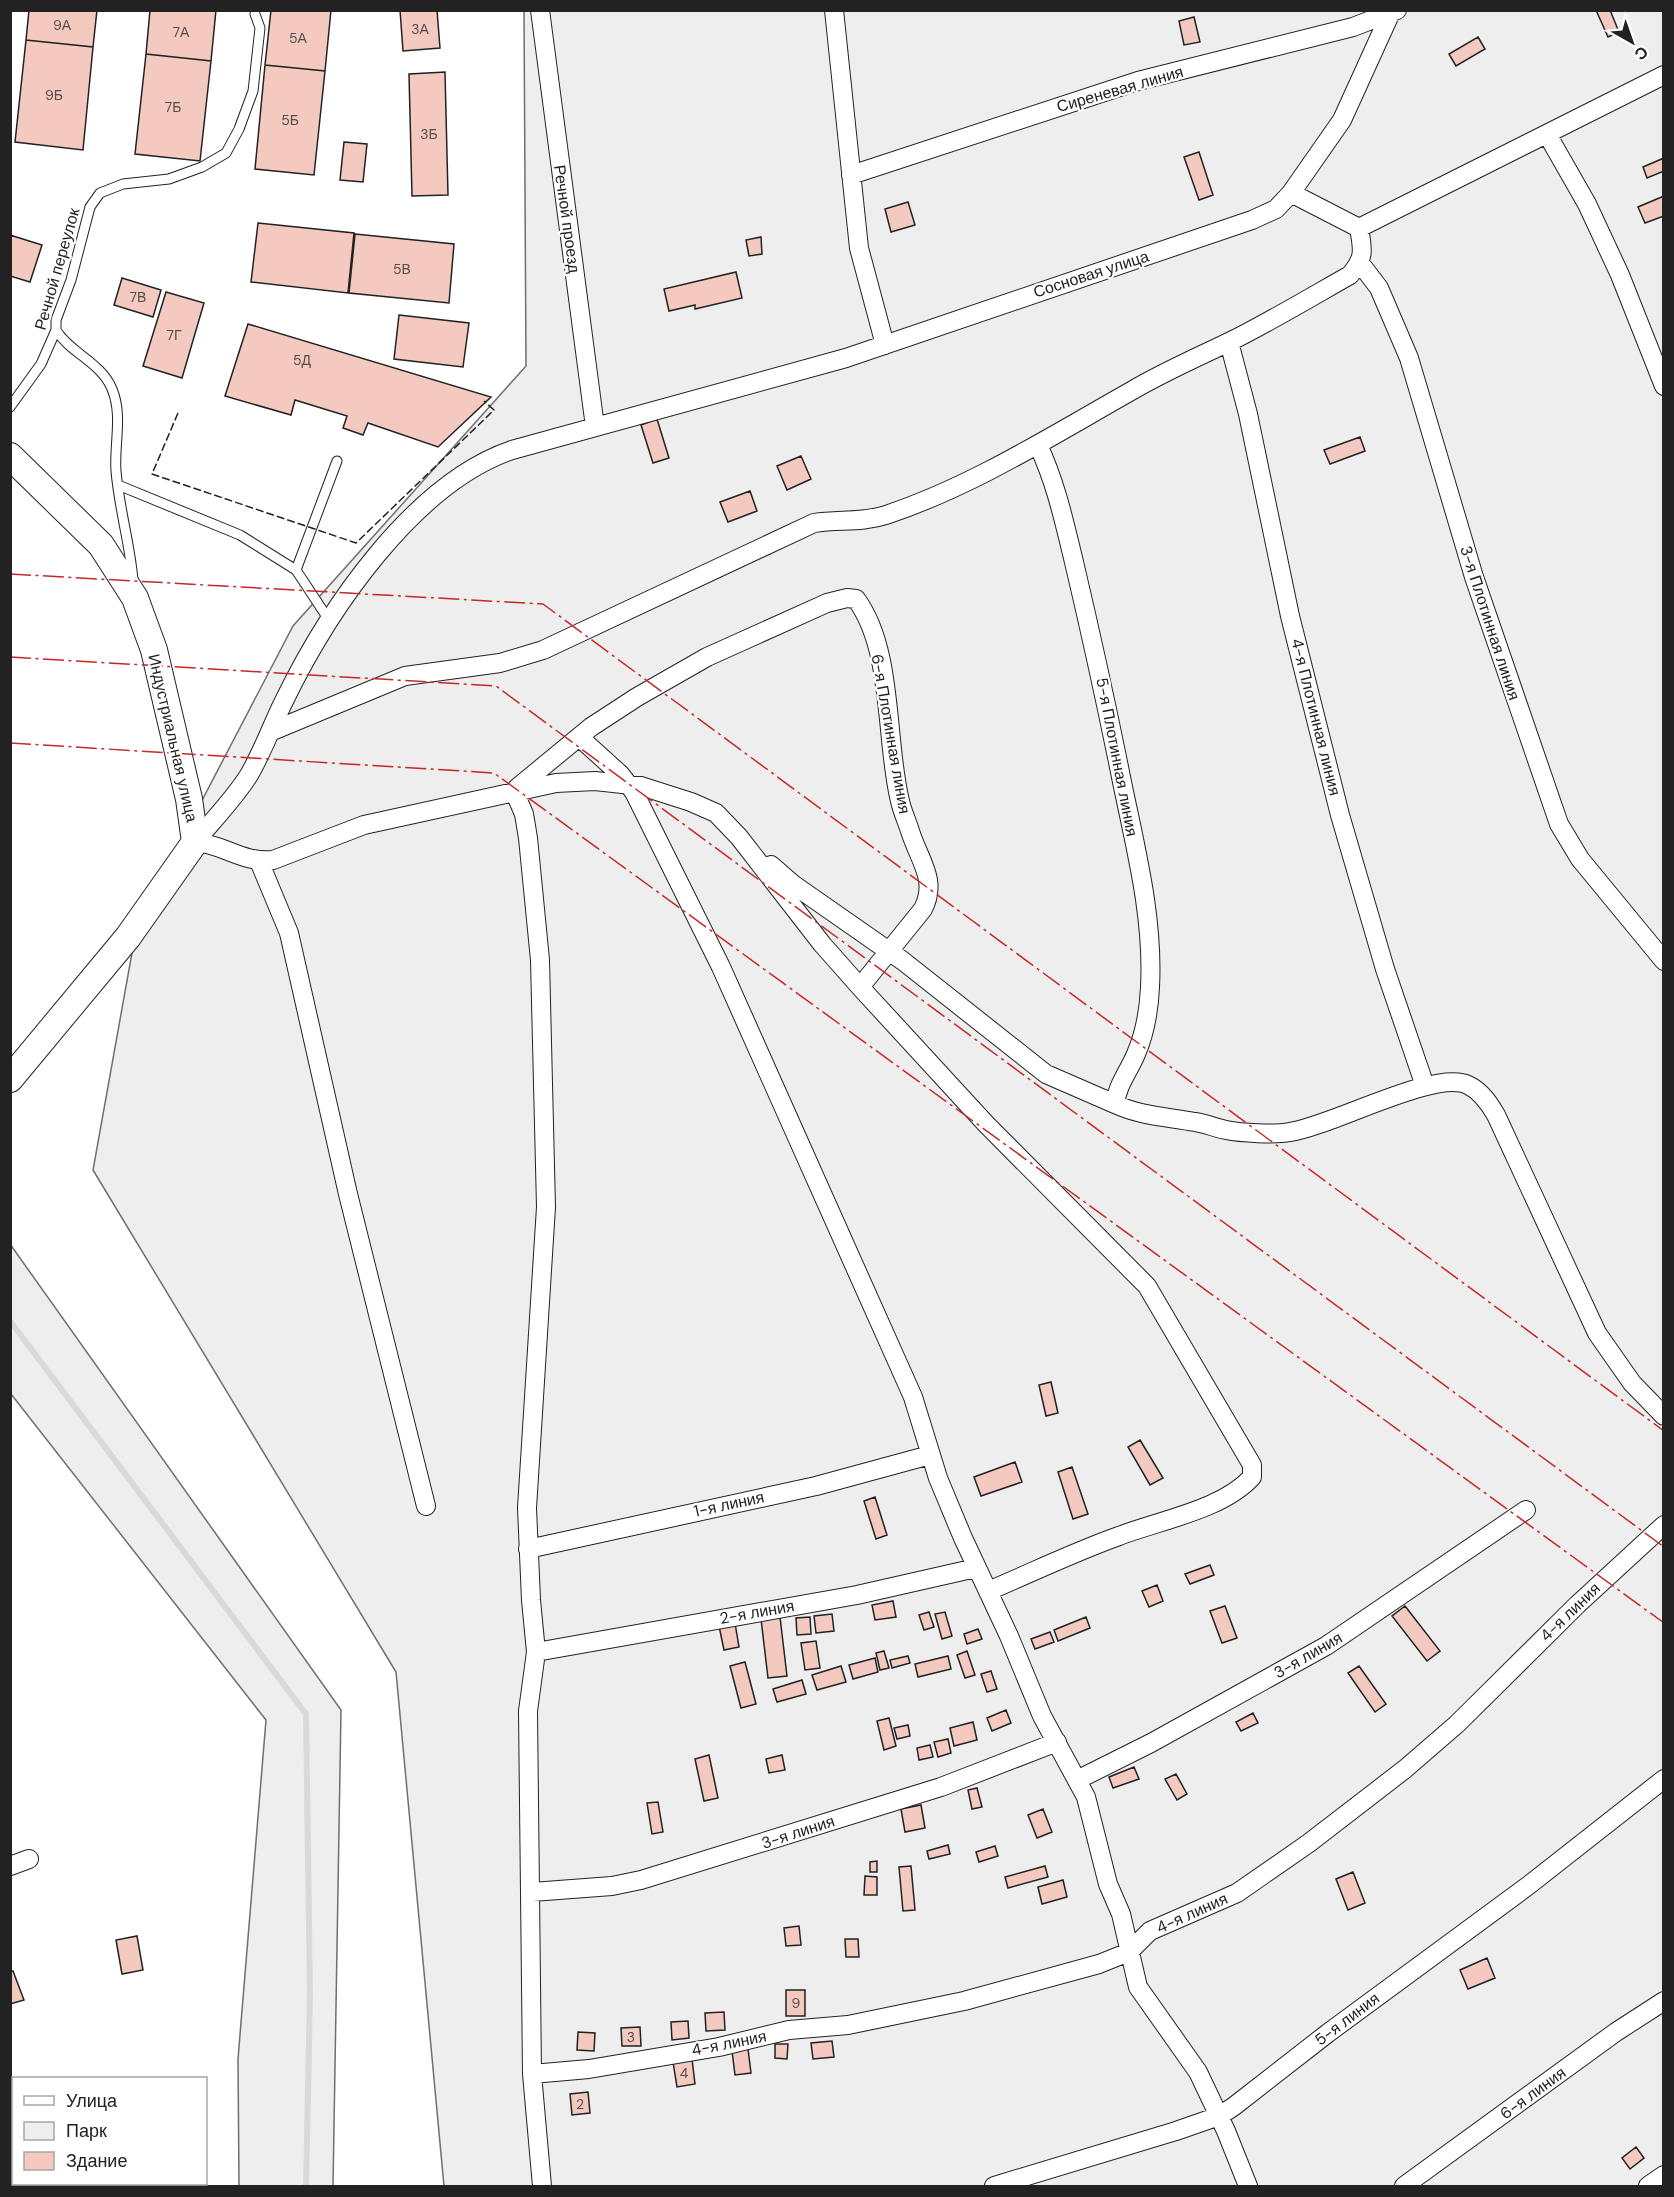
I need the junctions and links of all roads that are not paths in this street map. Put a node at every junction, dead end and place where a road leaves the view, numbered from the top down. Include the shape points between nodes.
1 (540, 10) edge
2 (834, 10) edge
3 (1393, 11) edge
4 (255, 15) dead end
5 (1664, 75) edge
6 (1547, 134) junction
7 (851, 175) junction
8 (1292, 193) junction
9 (1359, 228) junction
10 (1360, 263) junction
11 (56, 330) junction
12 (1229, 342) junction
13 (885, 345) junction
14 (1664, 386) edge
15 (10, 407) edge
16 (595, 427) junction
17 (1038, 445) junction
18 (10, 456) edge
19 (337, 460) dead end
20 (118, 485) junction
21 (296, 570) junction
22 (135, 598) junction
23 (329, 620) junction
24 (270, 732) junction
25 (579, 737) junction
26 (628, 784) junction
27 (514, 791) junction
28 (739, 837) junction
29 (195, 842) junction
30 (259, 861) junction
31 (890, 952) junction
32 (1664, 961) edge
33 (860, 987) junction
34 (10, 1080) edge
35 (1425, 1086) junction
36 (1115, 1104) junction
37 (1664, 1416) edge
38 (930, 1455) junction
39 (426, 1506) dead end
40 (1526, 1510) dead end
41 (1664, 1525) edge
42 (528, 1549) junction
43 (976, 1568) junction
44 (988, 1591) junction
45 (536, 1652) junction
46 (1057, 1742) junction
47 (1664, 1779) edge
48 (1077, 1780) junction
49 (30, 1858) dead end
50 (10, 1866) edge
51 (532, 1892) junction
52 (1129, 1952) junction
53 (1664, 2001) edge
54 (532, 2074) junction
55 (1219, 2116) junction
56 (1664, 2175) edge
57 (542, 2187) edge
58 (993, 2187) edge
59 (1248, 2187) edge
60 (1404, 2187) edge
61 (1648, 2187) edge

1 - 16 street, Речной проезд
2 - 7 street
3 - 7 street, Сиреневая линия via 1353,27 1138,81
3 - 8 street, Сосновая улица via 1342,120
4 - 11 lane, Речной переулок via 260,28 253,91 226,153 169,179 123,184 100,193 90,207
5 - 6 street
6 - 9 street
6 - 14 street via 1616,265
7 - 13 street via 858,248
8 - 9 street
8 - 13 street, Сосновая улица via 1276,209 1252,220
9 - 10 street
10 - 12 street via 1350,275
10 - 32 street, 3-я Плотинная линия via 1379,288 1409,358 1474,577 1559,824 1580,859
11 - 15 lane, Речной переулок via 41,364
11 - 20 lane via 64,343 105,376 112,388 117,407
12 - 17 street via 1152,380
12 - 35 street, 4-я Плотинная линия via 1290,616 1340,815 1385,969
13 - 16 street, Сосновая улица
16 - 23 street, Сосновая улица via 490,458 453,479 381,551
17 - 24 street via 887,515 850,523 814,523 543,650 500,663 405,676
17 - 36 street, 5-я Плотинная линия via 1060,502 1096,650 1148,926 1150,988 1144,1029 1116,1092
18 - 22 main road, Индустриальная улица via 101,545
19 - 21 lane
20 - 21 lane via 240,535
20 - 22 lane
21 - 23 lane
22 - 29 main road, Индустриальная улица via 154,650 189,798
23 - 24 street, Сосновая улица
24 - 29 street, Сосновая улица via 248,777
25 - 26 street
25 - 27 street
25 - 31 street, 6-я Плотинная линия via 707,657 827,603 856,599 872,633 883,675 899,800 930,881 930,896 923,909
26 - 27 street via 556,783
26 - 28 street via 716,813
26 - 38 street via 647,814 721,967 913,1397
27 - 30 street via 364,825 273,860
27 - 42 street via 524,814 528,838 539,948 546,1207 527,1508
28 - 31 street via 795,885
28 - 33 street
29 - 30 street via 212,843 225,852
29 - 34 main road, Индустриальная улица via 128,938
30 - 39 street via 289,933 348,1194
31 - 33 street
31 - 36 street via 1046,1074
33 - 44 street via 986,1124 1148,1286 1252,1465 1252,1477 1244,1485 1215,1501 1118,1536
35 - 36 street via 1333,1121 1288,1133 1226,1130 1148,1115
35 - 37 street via 1448,1081 1468,1085 1488,1102 1597,1333 1632,1383
38 - 42 street, 1-я линия via 816,1486
38 - 43 street
40 - 48 street, 3-я линия via 1326,1646
41 - 52 street, 4-я линия via 1405,1769 1237,1893 1149,1931
42 - 45 street
43 - 44 street
43 - 45 street, 2-я линия via 857,1595
44 - 46 street
45 - 51 street via 528,1711
46 - 48 street
46 - 51 street, 3-я линия via 941,1787 641,1880
47 - 55 street, 5-я линия
48 - 52 street via 1086,1797
49 - 50 street
51 - 54 street
52 - 54 street, 4-я линия via 964,2001 590,2069
52 - 55 street via 1138,1987 1198,2072
53 - 60 street, 6-я линия
54 - 57 street
55 - 58 street, 5-я линия
55 - 59 street
56 - 61 street

